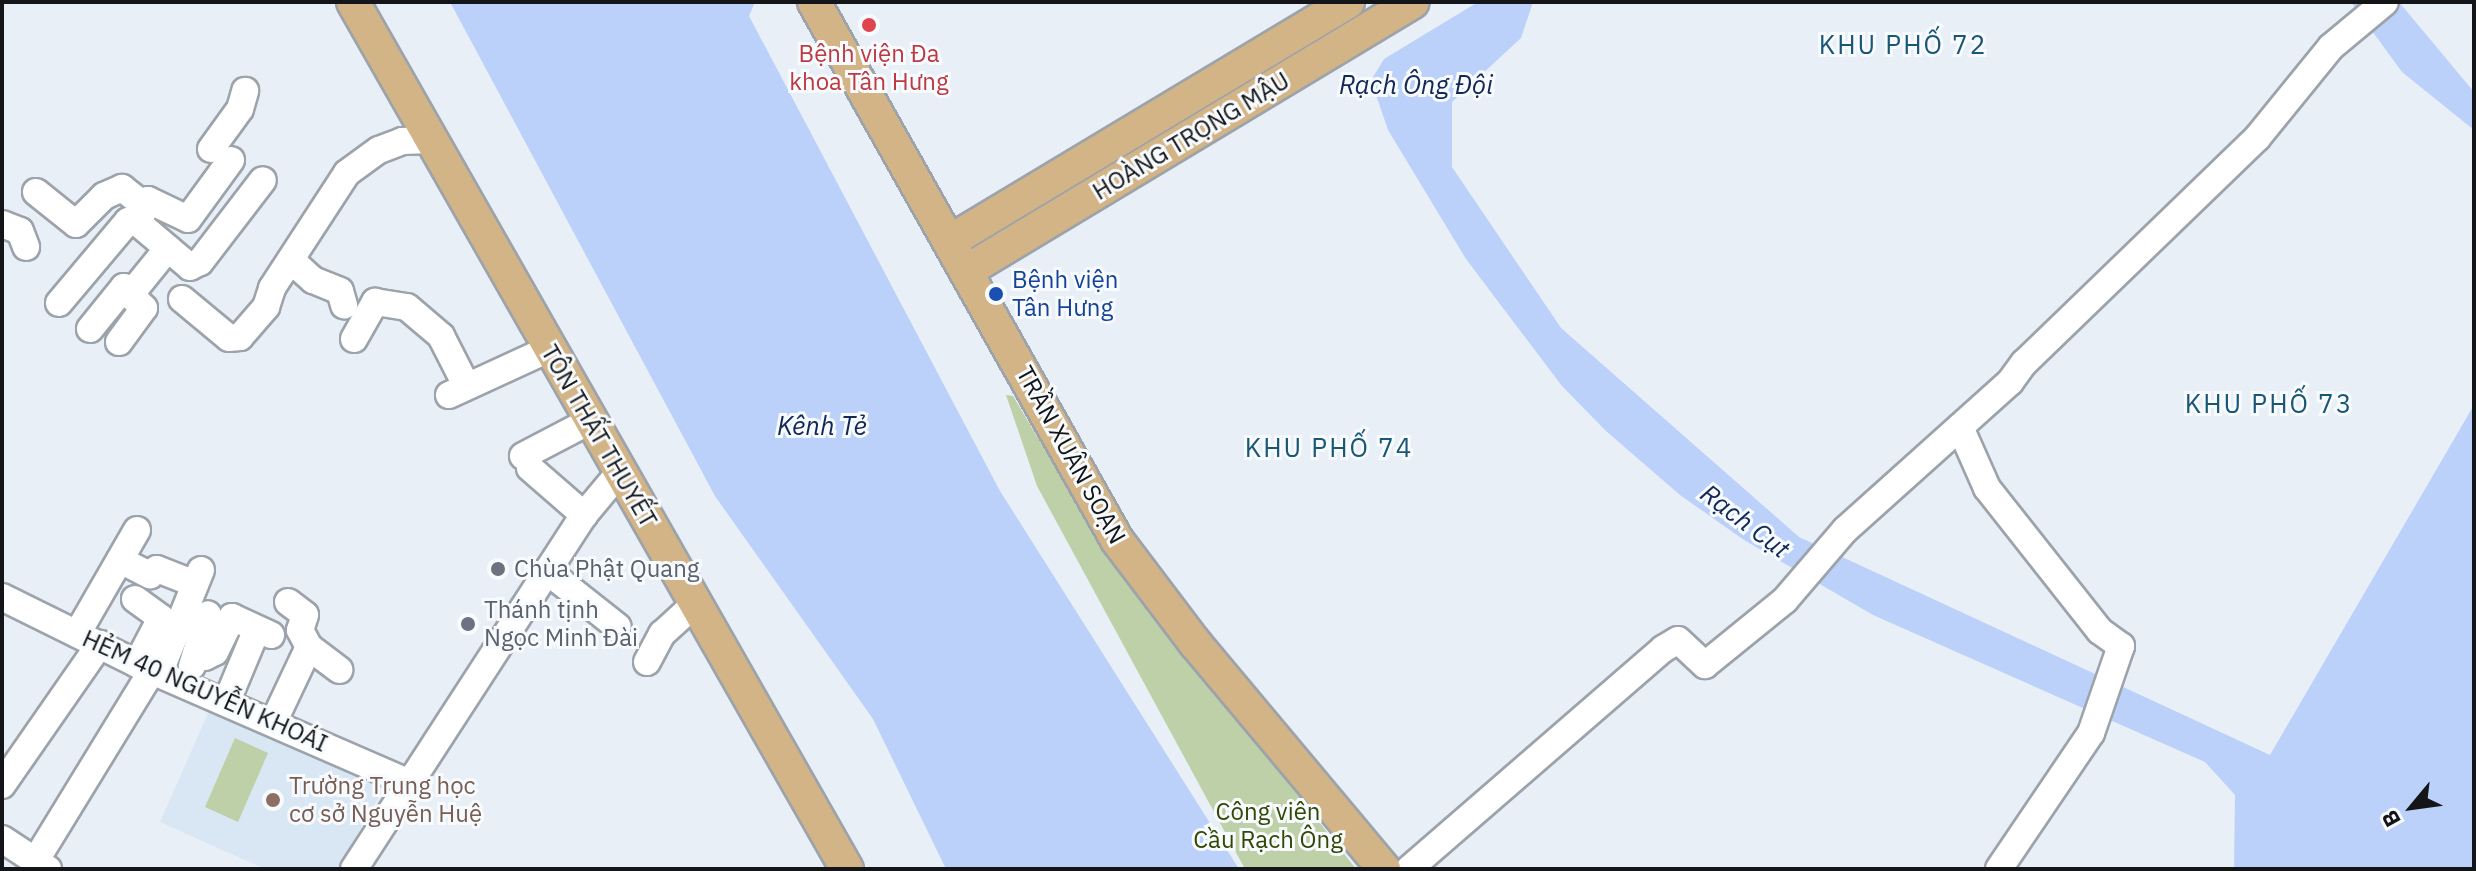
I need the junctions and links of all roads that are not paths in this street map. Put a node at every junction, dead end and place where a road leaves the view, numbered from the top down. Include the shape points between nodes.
1 (353, 2) edge
2 (814, 2) edge
3 (1348, 2) edge
4 (1413, 2) edge
5 (2385, 2) edge
6 (1277, 45) junction
7 (1295, 73) junction
8 (245, 91) dead end
9 (431, 140) junction
10 (263, 180) dead end
11 (36, 192) dead end
12 (141, 214) junction
13 (2, 224) edge
14 (952, 240) junction
15 (26, 247) dead end
16 (168, 248) junction
17 (293, 262) junction
18 (968, 270) junction
19 (130, 295) junction
20 (182, 299) dead end
21 (59, 303) dead end
22 (344, 305) dead end
23 (90, 329) dead end
24 (354, 339) dead end
25 (119, 342) dead end
26 (549, 349) junction
27 (590, 421) junction
28 (1960, 427) junction
29 (619, 473) junction
30 (584, 515) junction
31 (137, 530) dead end
32 (120, 560) junction
33 (547, 571) junction
34 (2, 597) edge
35 (135, 599) dead end
36 (288, 602) dead end
37 (695, 604) junction
38 (208, 614) dead end
39 (618, 627) dead end
40 (89, 639) junction
41 (309, 647) junction
42 (197, 652) junction
43 (647, 662) dead end
44 (150, 669) junction
45 (339, 670) dead end
46 (184, 684) junction
47 (226, 703) junction
48 (273, 723) junction
49 (410, 783) junction
50 (2, 785) edge
51 (2, 839) edge
52 (42, 865) edge
53 (354, 869) edge
54 (847, 869) edge
55 (1384, 869) edge
56 (1409, 869) edge
57 (1999, 869) edge

1 - 9 main road, TÔN THẤT THUYẾT
2 - 14 main road, TRẦN XUÂN SOẠN
3 - 6 main road, HOÀNG TRỌNG MẬU
4 - 7 main road, HOÀNG TRỌNG MẬU
5 - 28 street via 2353,29 2250,145
6 - 7 main road
6 - 14 main road, HOÀNG TRỌNG MẬU
7 - 18 main road, HOÀNG TRỌNG MẬU
8 - 12 street via 188,219 148,200
9 - 17 street via 402,141 362,158 347,173
9 - 26 main road, TÔN THẤT THUYẾT
10 - 16 street via 200,262 190,267
11 - 12 street via 76,224 104,196 122,188
12 - 16 street
12 - 21 street via 128,221
13 - 15 street via 20,231
14 - 18 main road, TRẦN XUÂN SOẠN
16 - 19 street
17 - 20 street via 240,337 229,338
17 - 22 street via 313,280 340,291
18 - 55 main road, TRẦN XUÂN SOẠN via 1117,540 1195,643
19 - 23 street via 124,287
19 - 25 street via 144,308
24 - 26 street via 375,302 407,307 441,336 457,390
26 - 27 main road, TÔN THẤT THUYẾT
27 - 29 main road, TÔN THẤT THUYẾT
27 - 30 street via 526,462
28 - 56 street via 1845,530 1785,600 1705,665 1678,640 1663,649
28 - 57 street via 1987,488 2100,631 2121,646 2091,733
29 - 30 street
29 - 37 main road, TÔN THẤT THUYẾT
30 - 33 street
31 - 32 street
32 - 40 street
32 - 44 street via 150,575 157,569 198,577
33 - 39 street
33 - 49 street
34 - 40 street, HẺM 40 NGUYỄN KHOÁI
35 - 44 street via 161,618
36 - 41 street via 305,615 300,630
37 - 43 street via 662,634
37 - 54 main road, TÔN THẤT THUYẾT
38 - 42 street via 195,644
40 - 44 street, HẺM 40 NGUYỄN KHOÁI
40 - 50 street
41 - 45 street
41 - 48 street
42 - 46 street
42 - 47 street via 205,657 215,652 232,617 264,632
44 - 46 street, HẺM 40 NGUYỄN KHOÁI
44 - 52 street
46 - 47 street, HẺM 40 NGUYỄN KHOÁI
47 - 48 street, HẺM 40 NGUYỄN KHOÁI
48 - 49 street, HẺM 40 NGUYỄN KHOÁI
49 - 53 street
51 - 52 street

